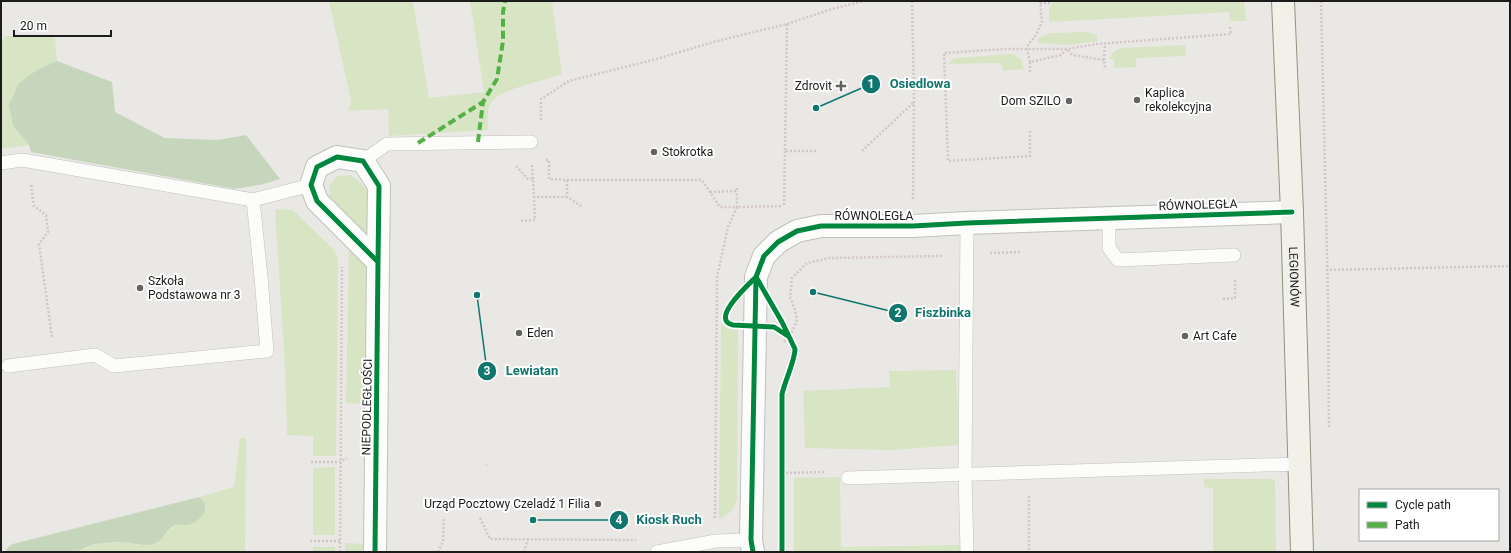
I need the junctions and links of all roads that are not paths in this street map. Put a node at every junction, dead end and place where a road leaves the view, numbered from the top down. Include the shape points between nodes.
1 (1283, 1) edge
2 (531, 142) road end
3 (363, 161) junction
4 (1, 163) edge
5 (311, 185) junction
6 (253, 200) junction
7 (1292, 212) junction
8 (1109, 218) junction
9 (967, 223) junction
10 (1234, 255) road end
11 (378, 262) junction
12 (8, 366) dead end
13 (1300, 464) junction
14 (966, 476) junction
15 (848, 478) dead end
16 (752, 546) edge
17 (375, 552) edge
18 (385, 552) edge
19 (657, 552) edge
20 (967, 552) edge
21 (1302, 552) edge

1 - 7 street, LEGIONÓW
2 - 3 lane via 387,144
3 - 5 street via 337,157 317,167
3 - 11 street, NIEPODLEGŁOŚCI via 379,186
4 - 6 lane via 22,160
5 - 6 lane
5 - 11 street via 317,201
6 - 12 lane via 267,351 114,366 95,355
7 - 8 street, RÓWNOLEGŁA
7 - 13 street, LEGIONÓW
8 - 9 street, RÓWNOLEGŁA
8 - 10 lane via 1109,248 1118,260
9 - 14 lane
9 - 16 street, RÓWNOLEGŁA via 820,226 797,231 778,242 764,256 756,277
11 - 17 street, NIEPODLEGŁOŚCI
13 - 14 lane
13 - 21 street, LEGIONÓW
14 - 15 lane
14 - 20 lane
16 - 19 lane via 716,541
17 - 18 lane

